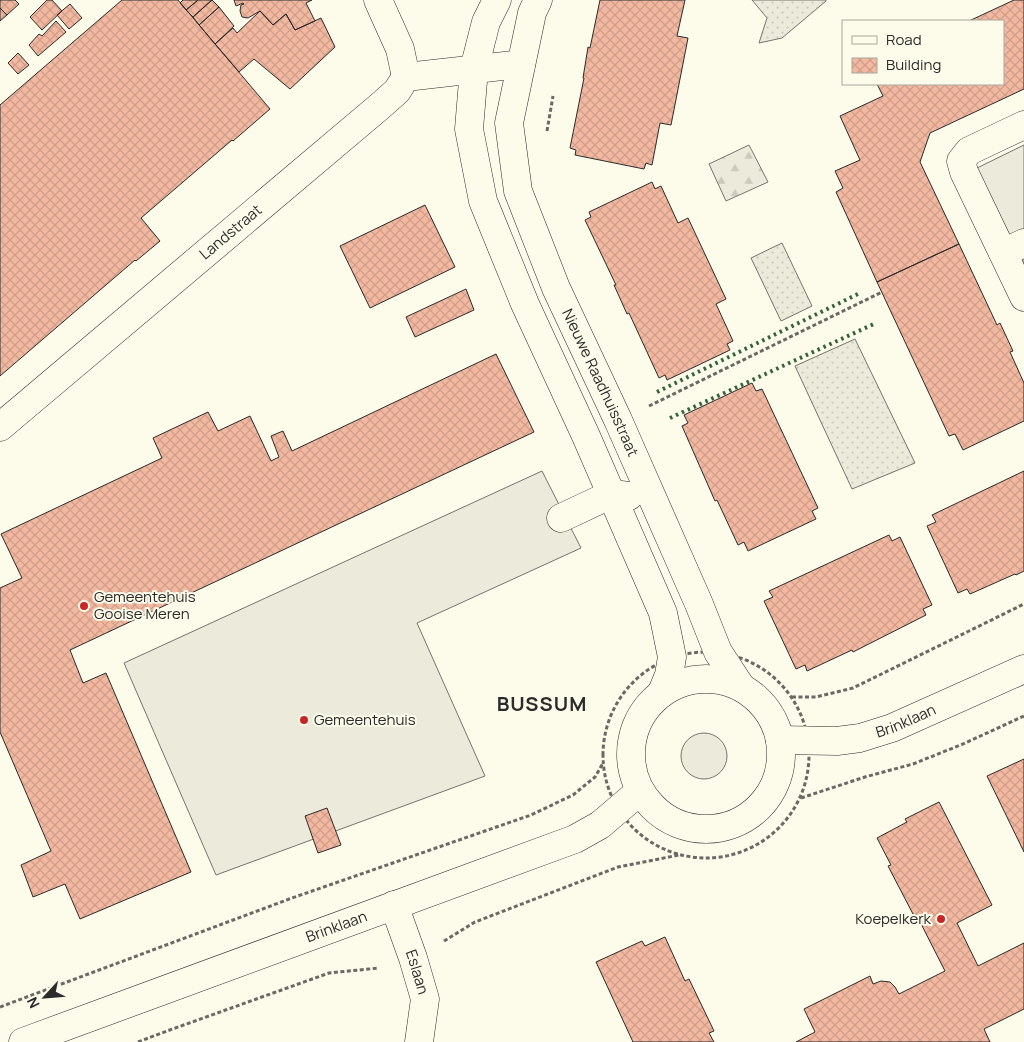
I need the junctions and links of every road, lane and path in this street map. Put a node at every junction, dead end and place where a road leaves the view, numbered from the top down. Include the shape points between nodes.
1 (378, 0) edge
2 (497, 0) edge
3 (538, 0) edge
4 (521, 64) junction
5 (474, 70) junction
6 (406, 77) junction
7 (1024, 125) edge
8 (1014, 248) edge
9 (882, 292) dead end
10 (1024, 297) edge
11 (618, 420) junction
12 (0, 427) edge
13 (612, 494) junction
14 (561, 518) dead end
15 (664, 526) junction
16 (1024, 604) edge
17 (1024, 669) edge
18 (638, 677) dead end
19 (741, 687) junction
20 (662, 692) junction
21 (792, 697) dead end
22 (1024, 716) edge
23 (780, 740) junction
24 (640, 791) junction
25 (800, 798) dead end
26 (394, 905) junction
27 (0, 1007) edge
28 (23, 1042) edge
29 (419, 1042) edge

1 - 6 street via 400,49
2 - 5 street via 486,22
3 - 4 street
4 - 5 street
4 - 11 street, Nieuwe Raadhuisstraat via 509,123 518,191 556,288
5 - 6 street
5 - 13 street via 469,129 483,201 525,304
6 - 12 street, Landstraat via 397,91 379,107
7 - 8 street via 969,151 961,160 964,172
8 - 10 street
9 - 11 path
11 - 15 street, Nieuwe Raadhuisstraat
13 - 14 street
13 - 15 street via 644,502
13 - 20 street via 662,613 672,657
15 - 19 street, Nieuwe Raadhuisstraat via 718,652
16 - 21 path via 853,688 816,697
17 - 23 street, Brinklaan via 892,728 860,738
18 - 27 path via 617,702 606,731 603,763 595,777 574,795 530,815 292,898
19 - 20 street via 714,679 687,680
19 - 23 street via 759,700 773,718
20 - 24 street via 646,707 635,727 630,748 632,770
22 - 25 path via 913,764
23 - 24 street via 781,762 775,784 763,804 746,818 723,828 699,829 675,823 655,810
24 - 26 street, Brinklaan via 600,824 575,839
26 - 28 street, Brinklaan
26 - 29 street, Eslaan via 425,999

